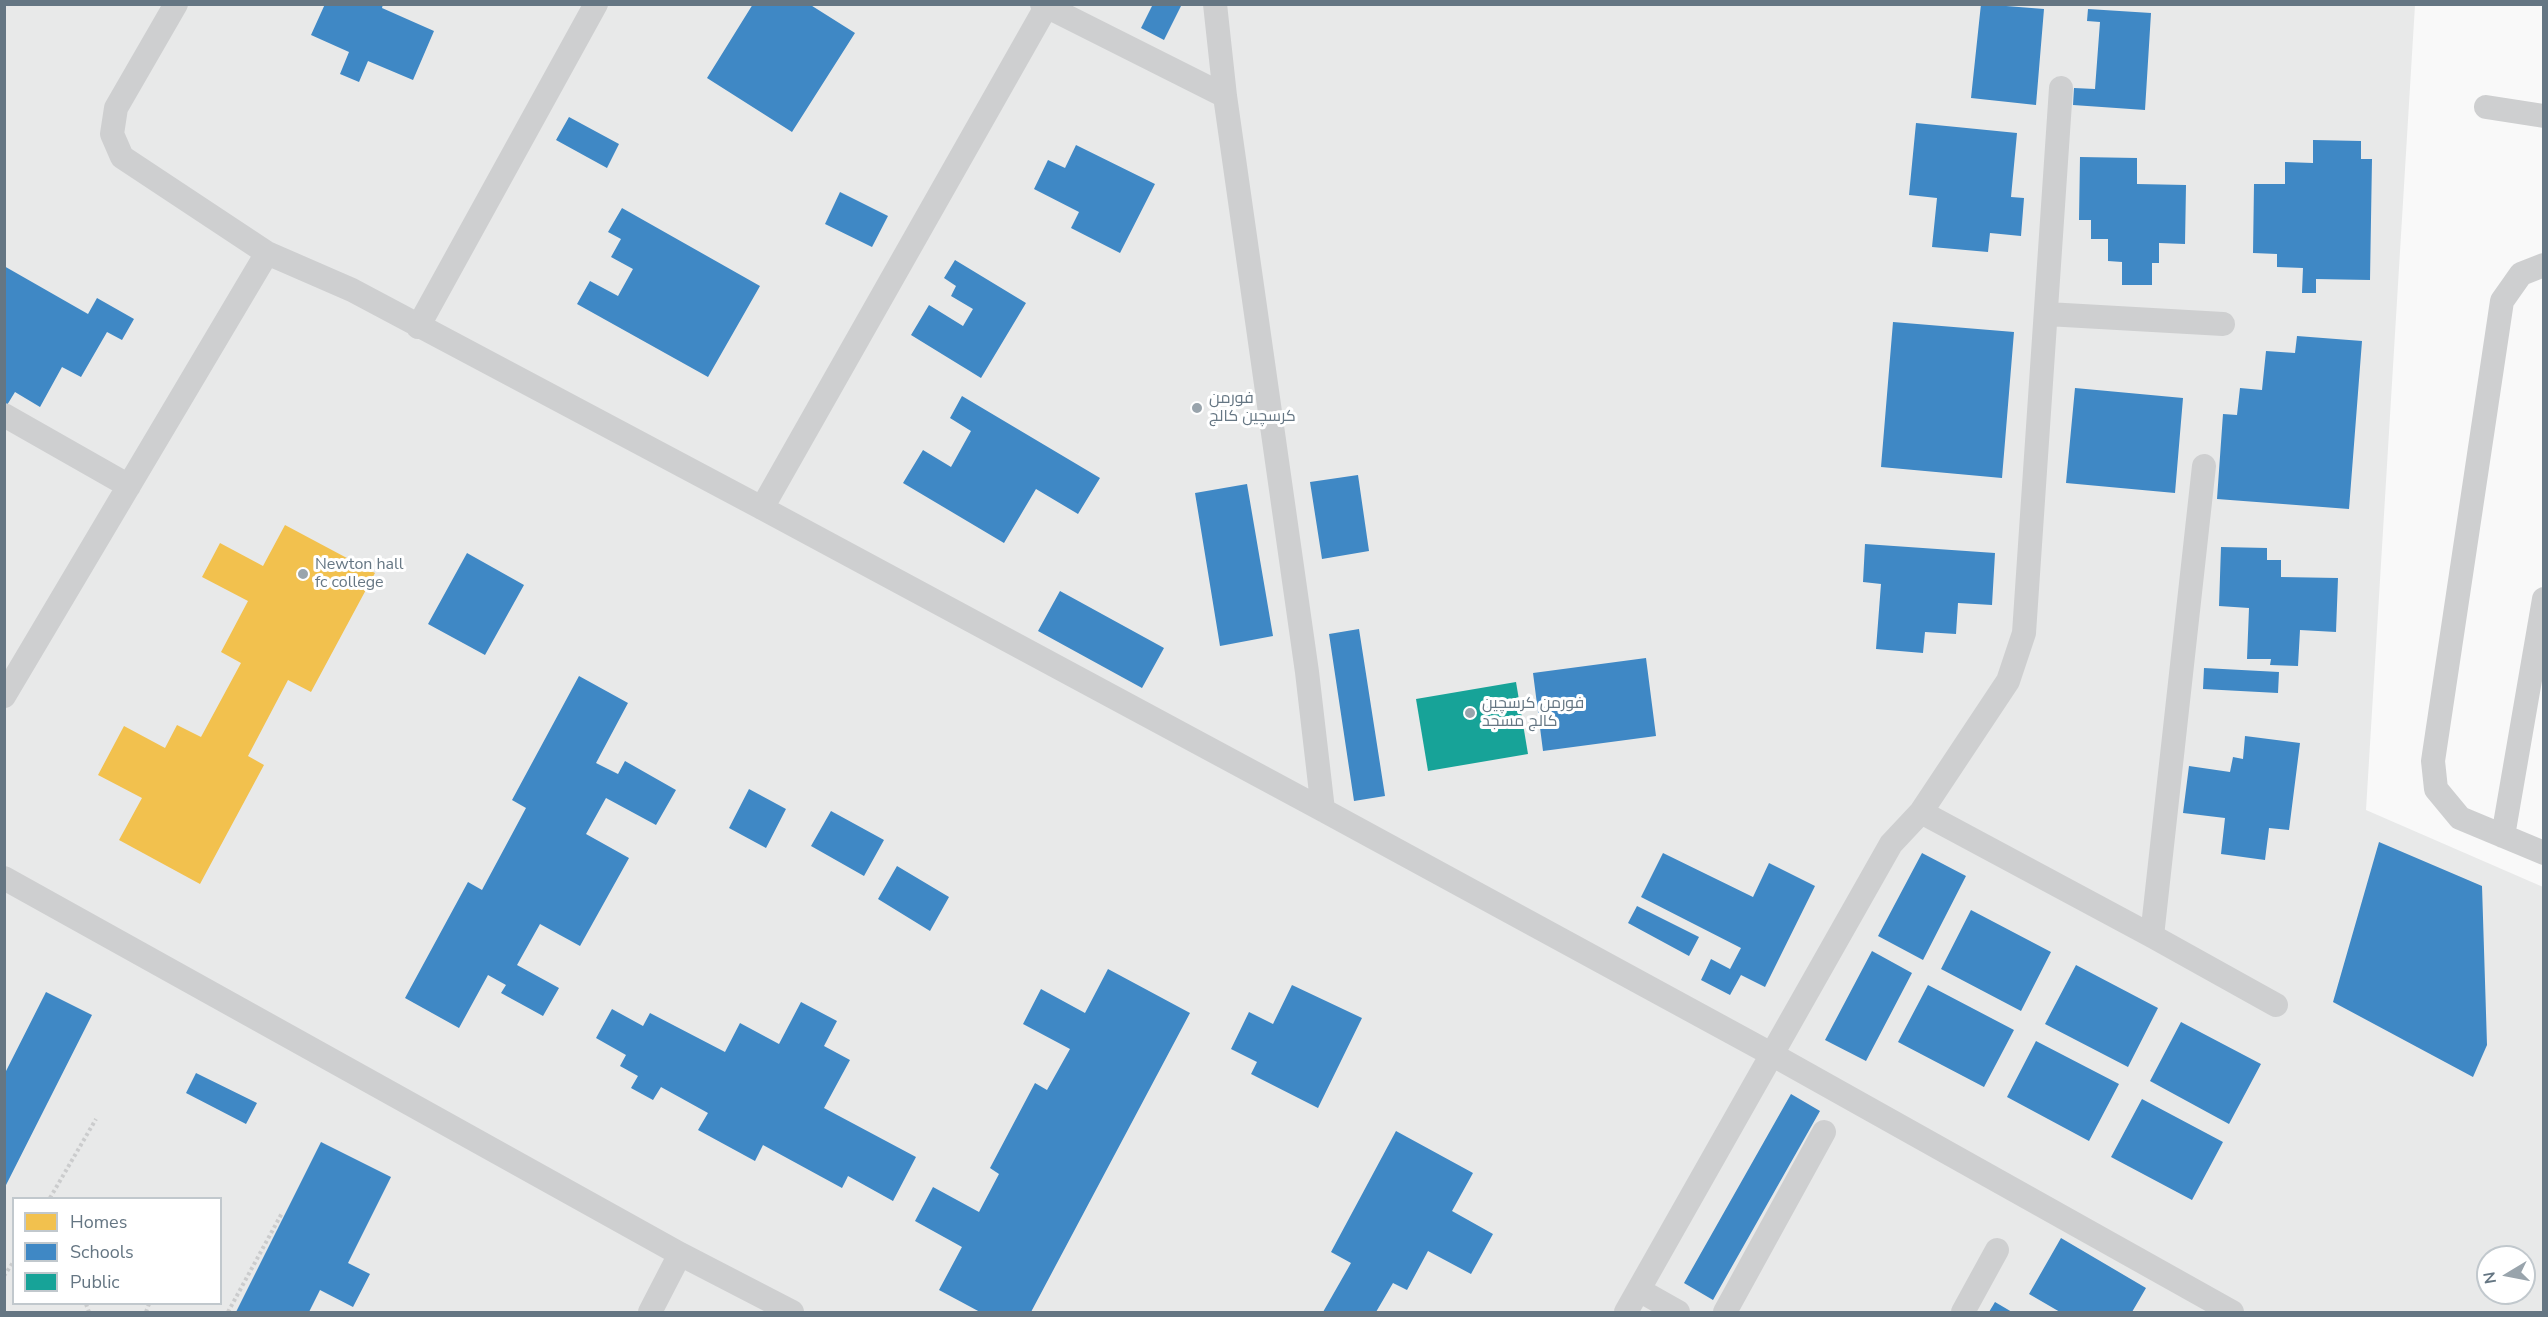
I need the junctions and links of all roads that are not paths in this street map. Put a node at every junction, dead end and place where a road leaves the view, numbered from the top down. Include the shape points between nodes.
1 (176, 4) edge
2 (596, 4) edge
3 (1215, 4) edge
4 (1044, 6) edge
5 (2061, 88) dead end
6 (1226, 96) junction
7 (2486, 107) dead end
8 (2544, 116) edge
9 (267, 253) junction
10 (2544, 265) edge
11 (2047, 314) junction
12 (2223, 324) dead end
13 (418, 327) junction
14 (4, 415) edge
15 (2204, 466) dead end
16 (129, 486) junction
17 (762, 508) junction
18 (2544, 599) edge
19 (4, 696) edge
20 (1323, 810) junction
21 (1921, 812) junction
22 (2504, 836) junction
23 (2544, 853) edge
24 (4, 878) edge
25 (2152, 936) junction
26 (2276, 1005) dead end
27 (1773, 1055) junction
28 (1824, 1131) dead end
29 (1997, 1250) dead end
30 (680, 1254) junction
31 (1639, 1290) junction
32 (650, 1312) edge
33 (792, 1312) edge
34 (1626, 1312) edge
35 (1678, 1312) edge
36 (1725, 1312) edge
37 (1963, 1312) edge
38 (2232, 1312) edge

1 - 9 lane via 116,108 112,134 122,157
2 - 13 lane
3 - 6 lane
4 - 6 lane
4 - 17 lane
5 - 11 lane
6 - 20 lane
7 - 8 lane
9 - 13 lane via 352,290
9 - 16 lane
10 - 22 lane via 2521,274 2502,301 2433,761 2436,789 2460,818
11 - 12 lane
11 - 21 lane via 2024,633 2008,681
13 - 17 lane
14 - 16 lane
15 - 25 lane
16 - 19 lane
17 - 20 lane
18 - 22 lane
20 - 27 lane
21 - 25 lane
21 - 27 lane via 1891,844
22 - 23 lane
24 - 30 lane
25 - 26 lane
27 - 31 lane
27 - 38 lane
28 - 36 lane
29 - 37 lane
30 - 32 lane
30 - 33 lane
31 - 34 lane
31 - 35 lane

